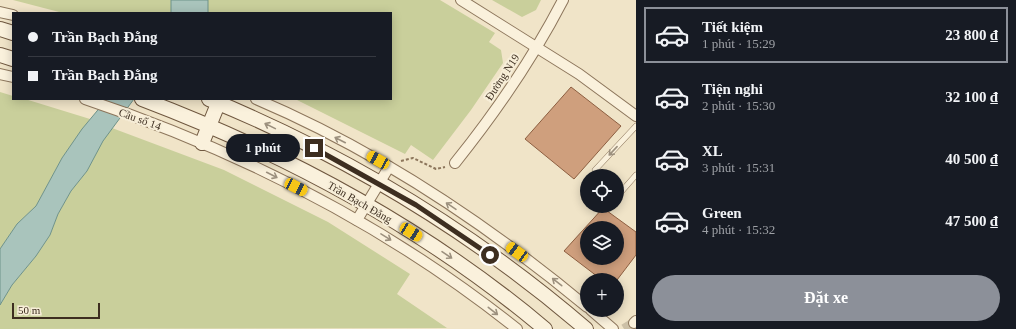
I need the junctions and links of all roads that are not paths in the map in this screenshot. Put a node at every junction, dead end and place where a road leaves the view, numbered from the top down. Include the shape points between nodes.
1 (460, 0) edge
2 (563, 0) edge
3 (0, 12) edge
4 (12, 15) edge
5 (0, 29) edge
6 (12, 33) edge
7 (537, 46) junction
8 (0, 55) edge
9 (12, 58) edge
10 (0, 74) edge
11 (12, 77) edge
12 (88, 100) edge
13 (145, 100) edge
14 (216, 100) edge
15 (258, 100) edge
16 (179, 113) joint
17 (635, 114) edge
18 (209, 126) junction
19 (636, 126) edge
20 (202, 143) junction
21 (455, 163) road end
22 (389, 167) junction
23 (596, 169) edge
24 (636, 175) edge
25 (379, 183) junction
26 (624, 189) edge
27 (366, 205) junction
28 (357, 220) junction
29 (580, 301) edge
30 (599, 317) edge
31 (516, 329) edge
32 (545, 329) edge
33 (586, 329) edge
34 (613, 329) edge

1 - 7 street
2 - 7 street, Đường N19
3 - 4 street
5 - 6 street
7 - 17 street
7 - 21 street, Đường N19 via 508,92
8 - 9 street
10 - 11 street
12 - 20 street, Cầu số 14
13 - 16 street, Cầu số 14
14 - 18 street
25 -> 14 street via 325,153
22 -> 15 street
16 - 18 street, Trần Bạch Đằng
18 - 20 street
18 - 27 street, Trần Bạch Đằng via 278,158
19 -> 23 lane
20 -> 28 street, Cầu số 14 via 263,170
22 - 25 street
29 -> 22 street via 494,235
24 - 26 lane
25 - 27 street
25 - 33 street via 478,245
27 - 28 street
27 -> 32 street, Trần Bạch Đằng via 461,265
28 -> 31 street, Cầu số 14 via 450,278
30 - 34 street

